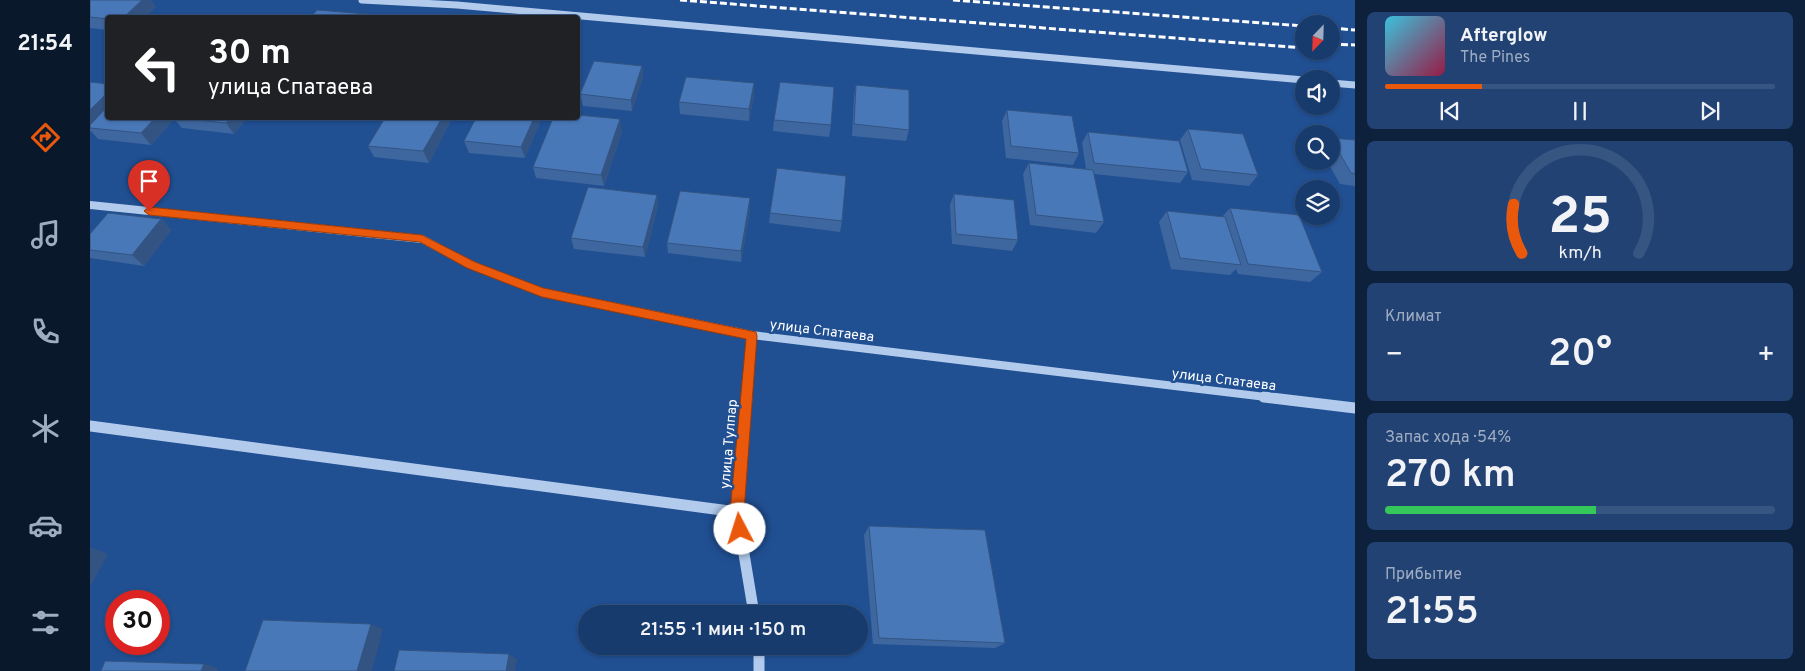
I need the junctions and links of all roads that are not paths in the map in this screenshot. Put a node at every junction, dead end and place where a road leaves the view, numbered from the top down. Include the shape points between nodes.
1 (362, 0) edge
2 (570, 15) edge
3 (580, 16) edge
4 (1295, 79) edge
5 (1340, 84) edge
6 (1355, 85) edge
7 (90, 205) edge
8 (752, 336) junction
9 (1355, 408) edge
10 (90, 426) edge
11 (737, 512) junction
12 (752, 605) edge
13 (759, 655) edge
14 (759, 671) edge

1 - 2 street
3 - 4 street
5 - 6 street
7 - 8 street, улица Спатаева via 422,238 471,265 542,292
8 - 9 street, улица Спатаева
8 - 11 street, улица Тулпар
10 - 11 street
11 - 12 street, улица Тулпар
13 - 14 street

